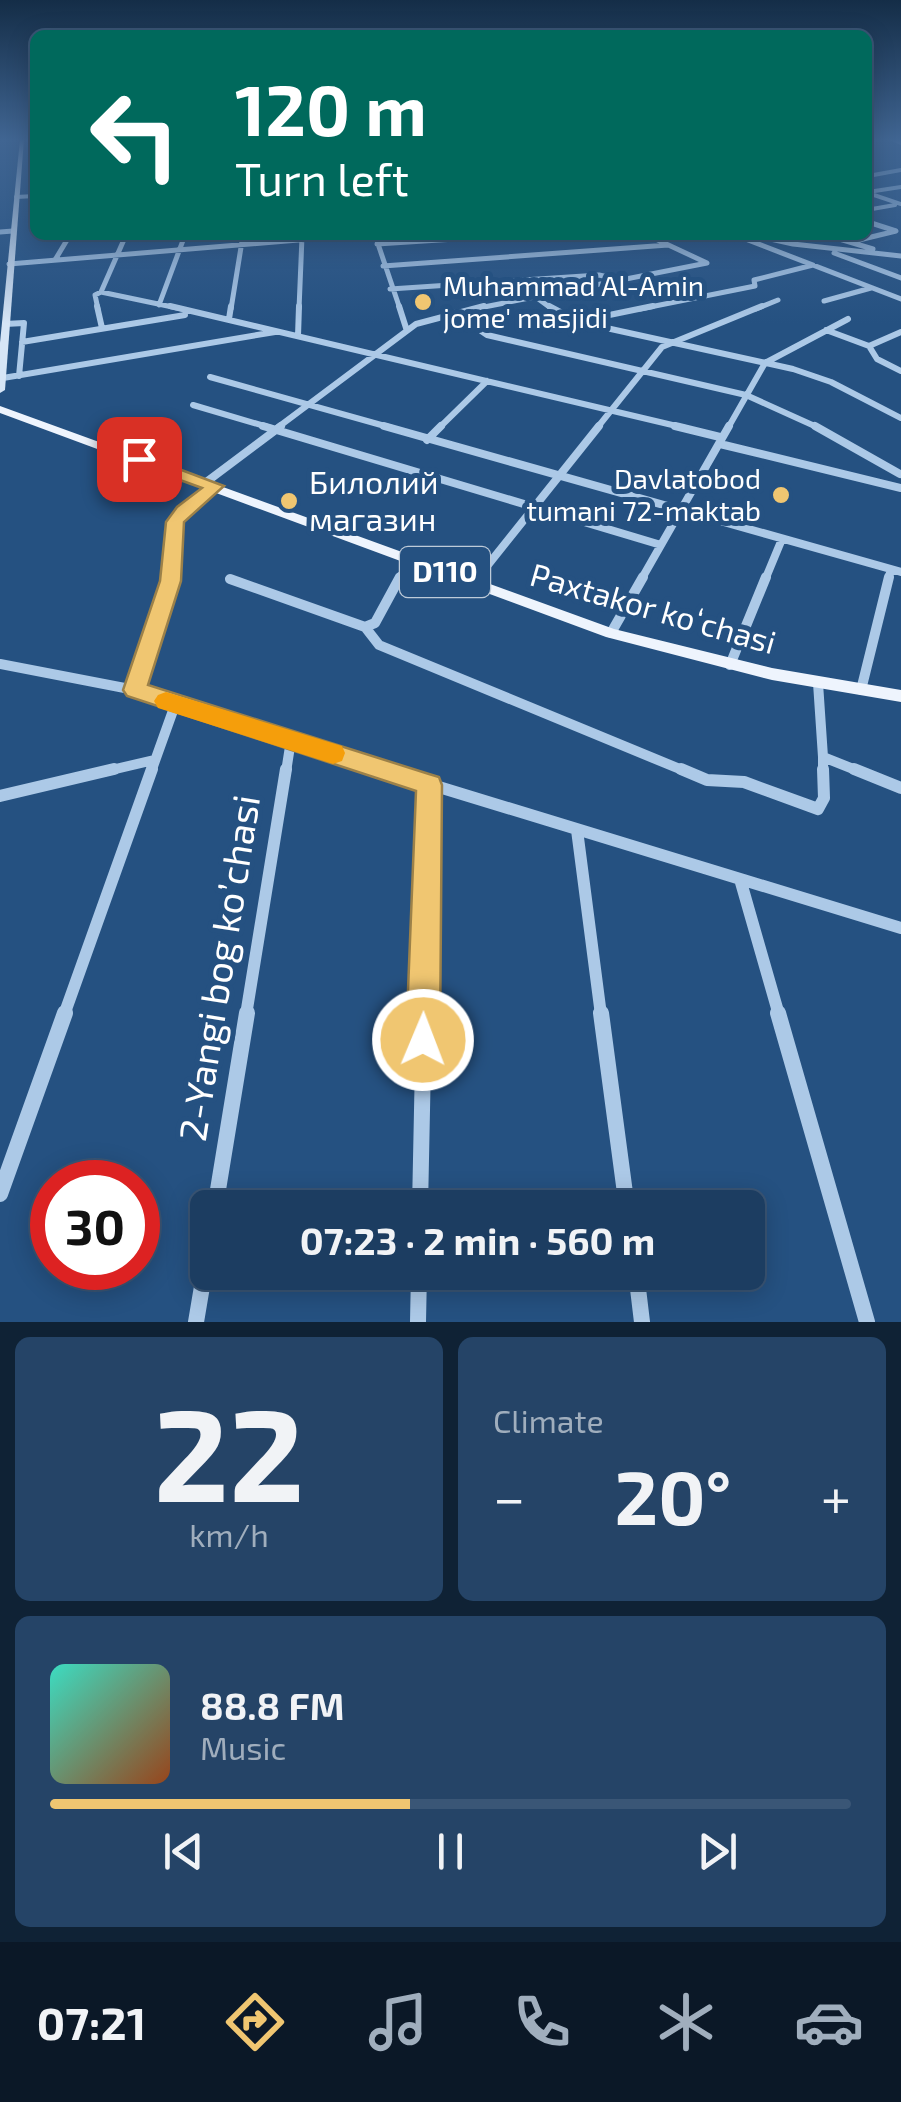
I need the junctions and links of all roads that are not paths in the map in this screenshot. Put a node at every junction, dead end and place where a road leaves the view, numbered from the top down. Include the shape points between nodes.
1 (16, 201) edge
2 (901, 204) edge
3 (872, 210) dead end
4 (872, 223) edge
5 (13, 231) junction
6 (0, 232) edge
7 (872, 237) edge
8 (67, 240) edge
9 (124, 240) edge
10 (183, 240) edge
11 (242, 240) edge
12 (280, 240) edge
13 (302, 240) edge
14 (376, 240) edge
15 (440, 240) edge
16 (658, 240) edge
17 (748, 240) edge
18 (785, 240) edge
19 (842, 240) edge
20 (859, 240) edge
21 (377, 244) junction
22 (242, 245) junction
23 (669, 245) junction
24 (11, 250) junction
25 (180, 250) junction
26 (0, 251) edge
27 (833, 252) dead end
28 (116, 255) junction
29 (901, 255) edge
30 (892, 256) junction
31 (56, 260) junction
32 (813, 265) junction
33 (383, 266) junction
34 (6, 268) edge
35 (901, 278) edge
36 (617, 279) junction
37 (872, 288) junction
38 (390, 289) junction
39 (100, 292) junction
40 (534, 295) junction
41 (901, 299) edge
42 (778, 300) dead end
43 (824, 301) dead end
44 (159, 305) junction
45 (455, 313) junction
46 (185, 316) dead end
47 (228, 319) junction
48 (848, 319) dead end
49 (579, 322) junction
50 (14, 323) junction
51 (102, 328) junction
52 (826, 330) junction
53 (407, 331) junction
54 (276, 332) junction
55 (901, 332) edge
56 (298, 336) junction
57 (669, 341) junction
58 (22, 342) junction
59 (869, 346) junction
60 (379, 354) junction
61 (766, 362) junction
62 (642, 370) junction
63 (901, 371) edge
64 (18, 376) junction
65 (210, 377) dead end
66 (3, 378) junction
67 (487, 381) junction
68 (0, 390) edge
69 (746, 395) junction
70 (193, 405) dead end
71 (309, 405) junction
72 (0, 409) edge
73 (609, 410) junction
74 (901, 418) edge
75 (276, 430) junction
76 (427, 440) junction
77 (720, 441) junction
78 (900, 474) edge
79 (558, 475) junction
80 (860, 476) junction
81 (210, 485) junction
82 (901, 488) edge
83 (534, 507) junction
84 (682, 511) junction
85 (782, 539) junction
86 (661, 545) junction
87 (410, 560) junction
88 (896, 571) edge
89 (230, 579) dead end
90 (474, 583) junction
91 (365, 627) junction
92 (611, 632) junction
93 (0, 664) edge
94 (730, 664) junction
95 (818, 683) junction
96 (135, 690) junction
97 (861, 690) junction
98 (901, 696) edge
99 (175, 704) junction
100 (290, 740) junction
101 (823, 757) junction
102 (154, 760) junction
103 (429, 785) junction
104 (901, 788) edge
105 (0, 796) edge
106 (576, 830) junction
107 (740, 879) junction
108 (901, 928) edge
109 (217, 1190) edge
110 (420, 1190) edge
111 (625, 1190) edge
112 (0, 1194) edge
113 (201, 1290) edge
114 (419, 1290) edge
115 (638, 1290) edge
116 (196, 1322) edge
117 (418, 1322) edge
118 (642, 1322) edge
119 (867, 1322) edge

1 - 5 main road
2 - 3 street
4 - 7 street via 896,231
5 - 6 street
5 - 24 main road
8 - 31 street
9 - 28 street
10 - 25 street
11 - 22 street
12 - 22 street
13 - 56 street
14 - 21 street
15 - 21 street
16 - 23 street
17 - 32 street
18 - 30 street
19 - 30 street
20 - 29 street
21 - 33 street
22 - 25 street
22 - 47 street
23 - 33 street
23 - 36 street via 707,262
24 - 26 street
24 - 34 main road
25 - 28 street
25 - 44 street
27 - 35 street
28 - 31 street
28 - 39 street
29 - 30 street
31 - 34 street
32 - 37 street
32 - 49 street via 754,280 755,286
33 - 38 street
34 - 50 main road
36 - 38 street
36 - 40 street
37 - 41 street
37 - 43 street
38 - 53 street
39 - 44 street
39 - 51 street via 95,295
40 - 45 street
40 - 49 street
42 - 57 street
44 - 47 street
45 - 53 street
45 - 62 street via 487,334
46 - 51 street
47 - 54 street
48 - 52 street
49 - 57 street
50 - 58 street
50 - 66 main road
51 - 58 street
52 - 59 street
52 - 61 street
53 - 60 street
54 - 56 street
54 - 64 street
55 - 59 street
56 - 60 street
57 - 61 street
57 - 62 street
58 - 64 street
59 - 63 street via 877,359
60 - 67 street
60 - 71 street
61 - 69 street
61 - 74 street via 831,382
62 - 69 street
62 - 73 street
64 - 66 street
65 - 71 street
66 - 68 main road
67 - 73 street
67 - 76 street
69 - 77 street
69 - 78 street via 799,416
70 - 75 street
71 - 75 street
71 - 76 street
72 - 81 main road, Paxtakor koʻchasi / D110
73 - 77 street
73 - 79 street
75 - 81 street
75 - 83 street
76 - 79 street
77 - 80 street
77 - 84 street
78 - 80 street
79 - 83 street
79 - 84 street
80 - 82 street
81 - 87 main road, Paxtakor koʻchasi / D110
81 - 96 street via 175,522 170,581
83 - 86 street
83 - 90 street
84 - 85 street
84 - 86 street
85 - 88 street
85 - 94 street
86 - 92 street
87 - 90 main road, Paxtakor koʻchasi / D110
87 - 91 street via 374,623
88 - 97 street
89 - 91 street
90 - 92 main road, Paxtakor koʻchasi / D110
91 - 101 street via 379,645 707,780 744,782 818,809
92 - 94 main road, Paxtakor koʻchasi / D110
93 - 96 street
94 - 95 main road, Paxtakor koʻchasi / D110
95 - 97 main road, Paxtakor koʻchasi / D110
95 - 101 street
96 - 99 street
97 - 98 main road, Paxtakor koʻchasi / D110
99 - 100 street
99 - 102 street
100 - 103 street
100 - 109 street, 2-Yangi bog koʼchasi
101 - 104 street
102 - 105 street
102 - 112 street
103 - 106 street
103 - 110 street
106 - 107 street
106 - 111 street
107 - 108 street
107 - 119 street
113 - 116 street
114 - 117 street
115 - 118 street

